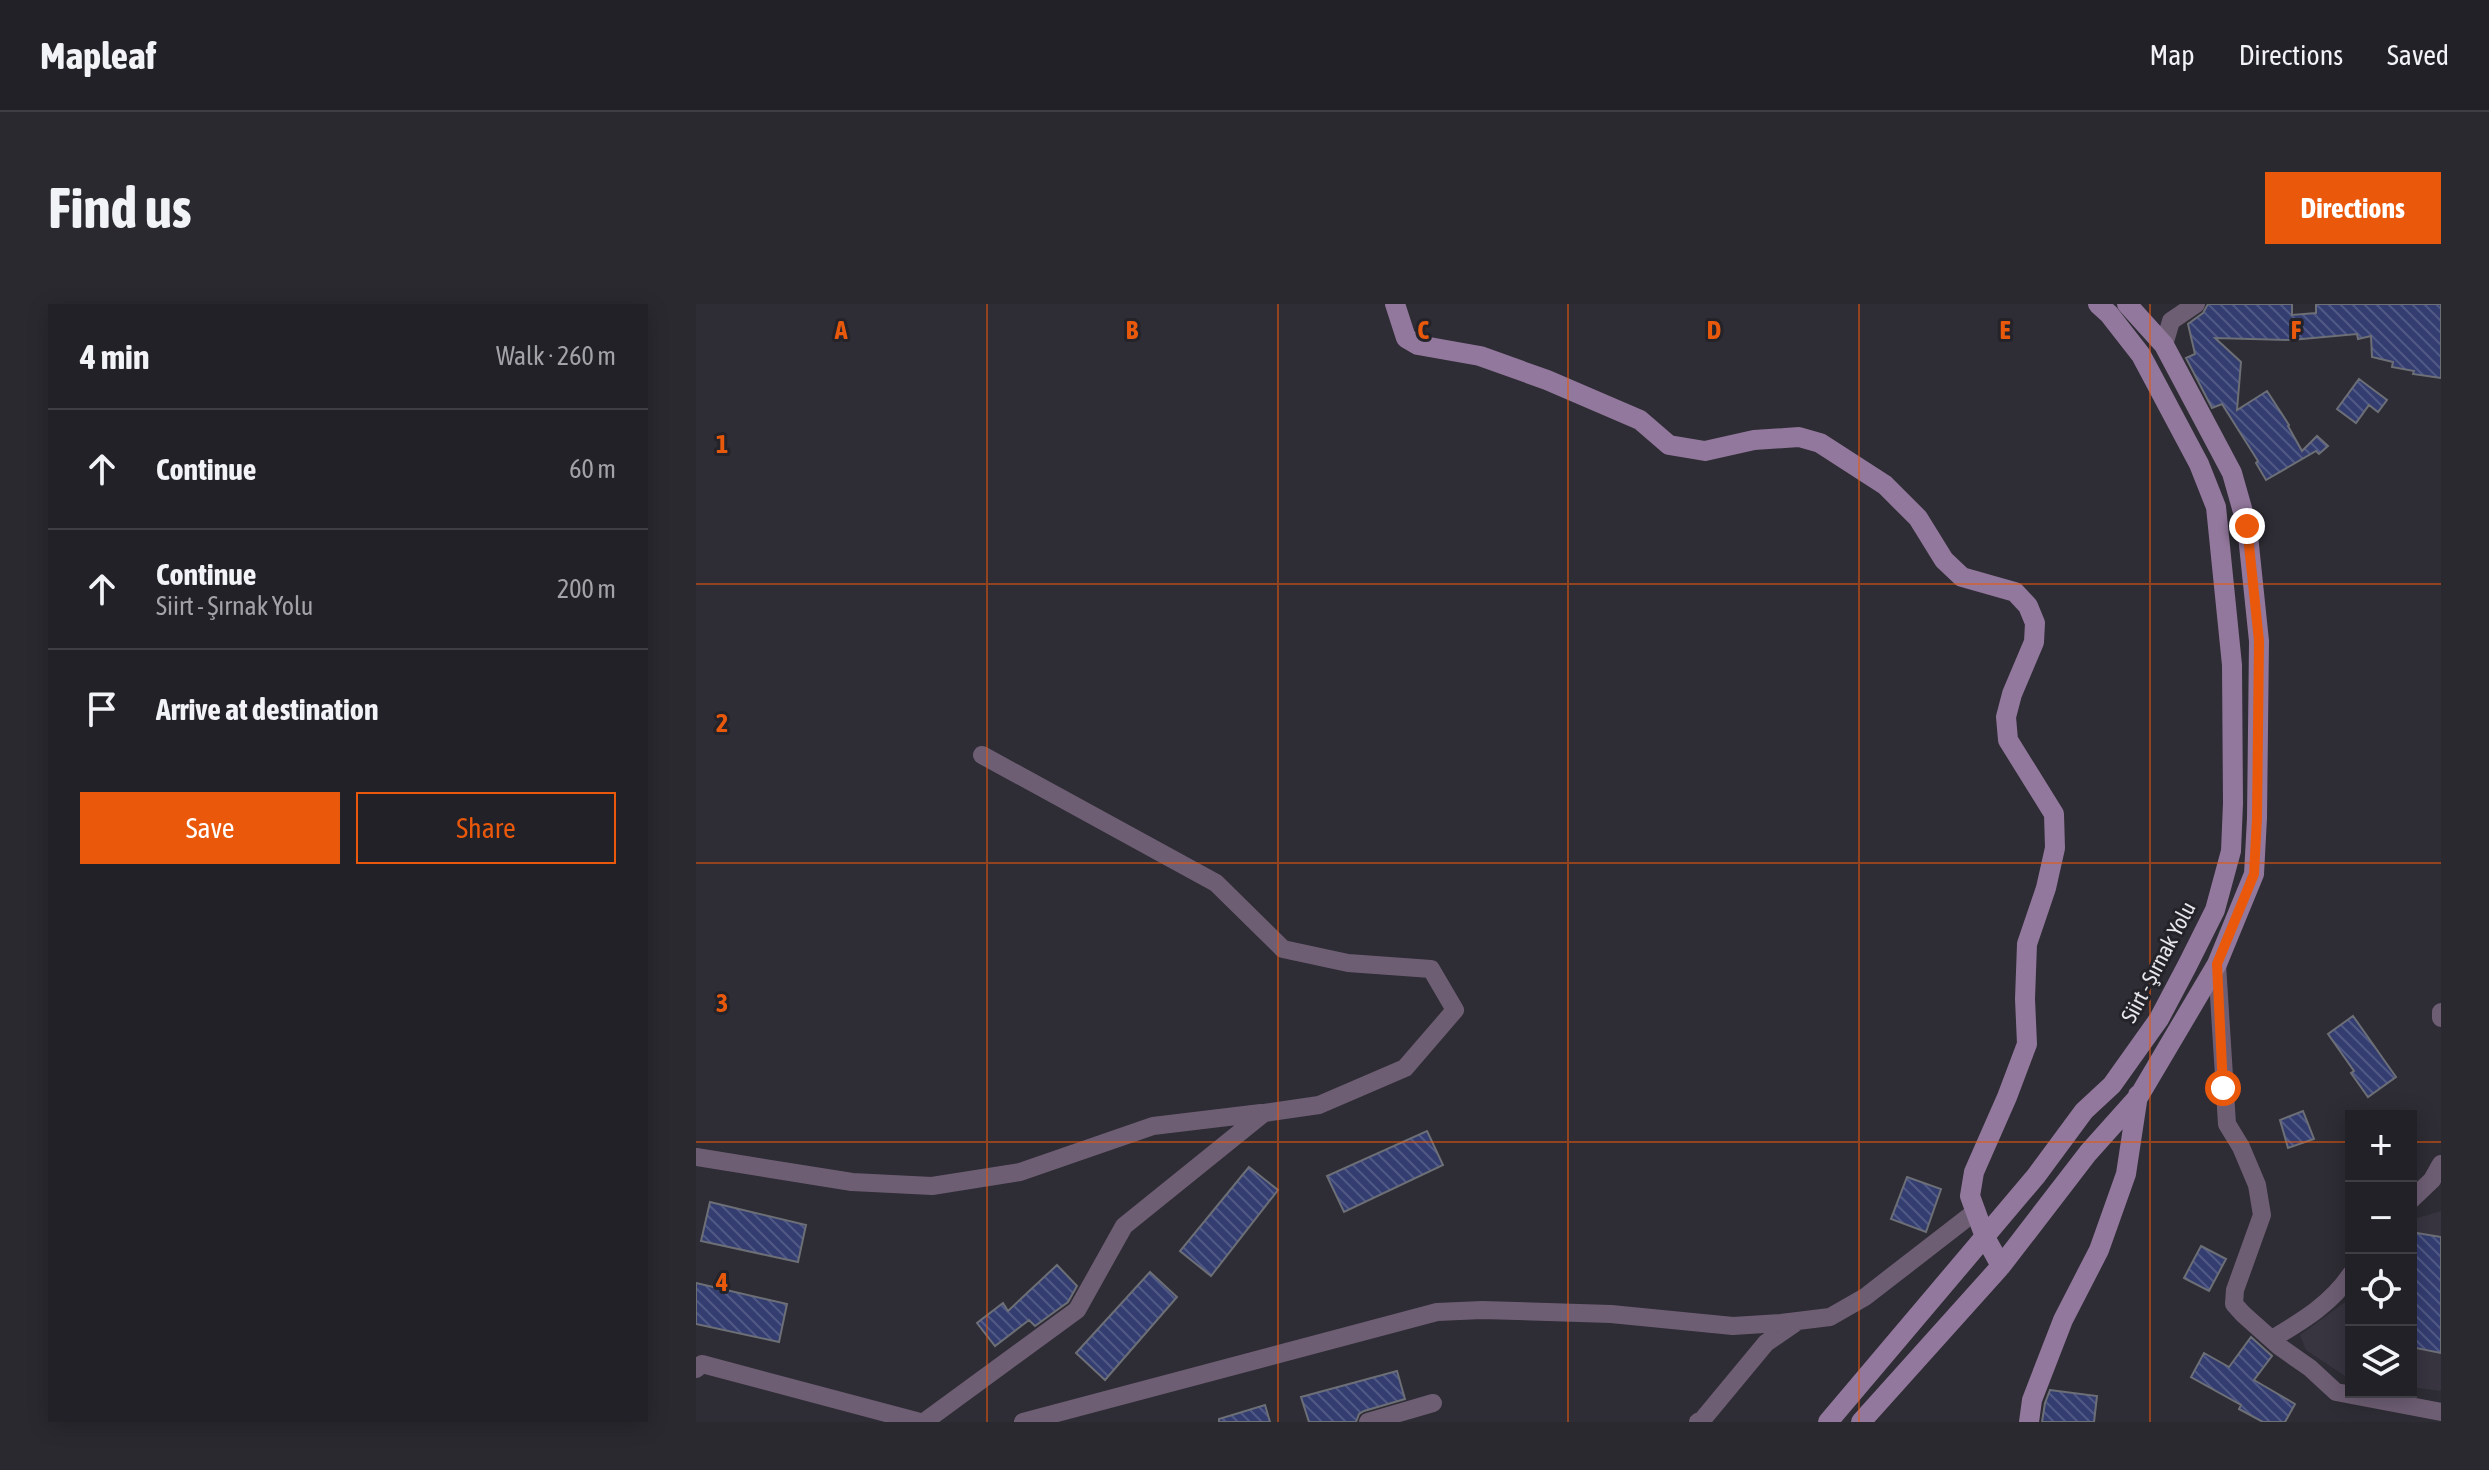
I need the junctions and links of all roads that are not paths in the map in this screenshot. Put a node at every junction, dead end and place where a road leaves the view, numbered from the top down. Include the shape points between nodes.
1 (1395, 304) edge
2 (2098, 304) edge
3 (2127, 304) edge
4 (2196, 304) edge
5 (2164, 345) junction
6 (982, 755) dead end
7 (2217, 964) junction
8 (2441, 1012) edge
9 (2441, 1018) edge
10 (2112, 1085) junction
11 (2139, 1096) junction
12 (1264, 1113) junction
13 (696, 1157) edge
14 (2441, 1164) edge
15 (2417, 1194) edge
16 (1976, 1211) junction
17 (1985, 1237) junction
18 (2001, 1266) junction
19 (2345, 1283) edge
20 (1797, 1322) junction
21 (2272, 1339) junction
22 (698, 1365) edge
23 (1433, 1403) dead end
24 (2441, 1412) edge
25 (922, 1422) edge
26 (1023, 1422) edge
27 (1368, 1422) edge
28 (1698, 1422) edge
29 (1828, 1422) edge
30 (1861, 1422) edge
31 (2029, 1422) edge

1 - 16 street via 1406,338 1418,345 1480,356 1547,380 1640,420 1669,445 1705,451 1754,440 1799,437 1820,443 1885,485 1918,518 1944,560 1962,577 2015,592 2028,606 2035,623 2034,642 2012,694 2008,740 2054,814 2055,848 2027,944 2027,1044 1974,1172 1970,1196
2 - 10 street, Siirt - Şırnak Yolu via 2141,355 2216,507 2232,665 2231,851 2215,910 2159,1019
3 - 5 street
4 - 5 street via 2171,321
5 - 7 street via 2232,473 2247,526 2259,641 2254,874
6 - 12 street via 1216,883 1283,949 1348,963 1431,969 1455,1010 1405,1068 1319,1105
7 - 11 street
7 - 21 street via 2227,1124 2257,1185 2262,1215 2234,1304
8 - 9 street
10 - 11 street
10 - 17 street, Siirt - Şırnak Yolu via 2084,1111
11 - 18 street
11 - 31 street via 2126,1174 2099,1250 2063,1320 2032,1400
12 - 13 street via 1153,1126 1020,1172 932,1186 852,1182
12 - 25 street via 1124,1226 1077,1310
14 - 15 street
16 - 17 street
16 - 20 street via 1865,1297 1830,1317
17 - 18 street
17 - 29 street, Siirt - Şırnak Yolu
18 - 30 street
19 - 21 street via 2313,1315
20 - 26 street via 1733,1326 1611,1314 1437,1312
20 - 28 street via 1766,1343
21 - 24 street via 2336,1392
22 - 25 street
23 - 27 street

